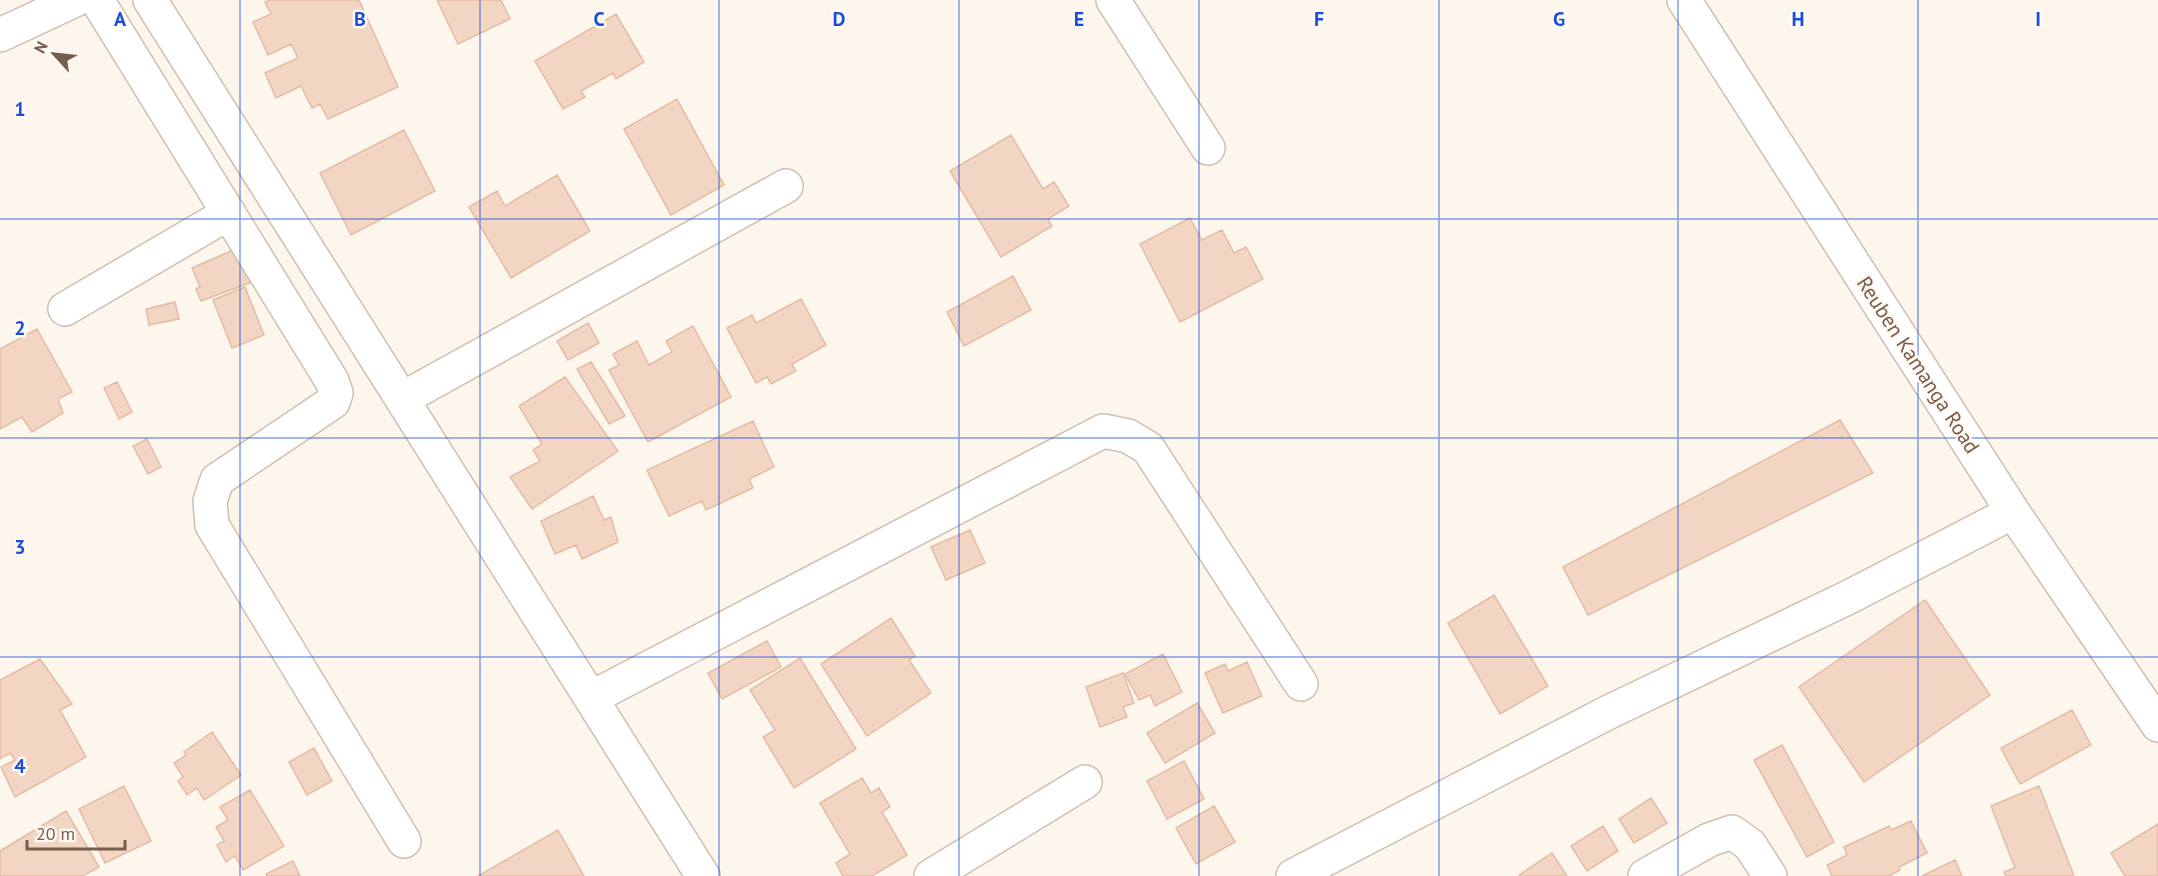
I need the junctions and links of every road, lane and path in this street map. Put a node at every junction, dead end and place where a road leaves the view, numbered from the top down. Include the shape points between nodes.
1 (75, 0) edge
2 (98, 0) edge
3 (150, 0) edge
4 (1113, 0) edge
5 (1684, 0) edge
6 (0, 35) edge
7 (1208, 148) dead end
8 (786, 186) dead end
9 (229, 213) junction
10 (65, 309) dead end
11 (402, 399) junction
12 (2013, 512) junction
13 (1301, 684) dead end
14 (591, 698) junction
15 (2158, 725) edge
16 (1085, 782) dead end
17 (404, 841) dead end
18 (703, 876) edge
19 (931, 876) edge
20 (1293, 876) edge
21 (1645, 876) edge
22 (1770, 876) edge

1 - 6 street
2 - 9 street
3 - 11 street
4 - 7 street
5 - 12 street, Reuben Kamanga Road
8 - 11 street
9 - 10 street
9 - 17 street via 336,393 333,402 217,480 210,501 212,525
11 - 14 street
12 - 15 street, Reuben Kamanga Road
12 - 20 street via 1849,597 1607,713
13 - 14 street via 1148,448 1128,436 1102,430
14 - 18 street
16 - 19 street
21 - 22 street via 1709,840 1732,832 1750,845

